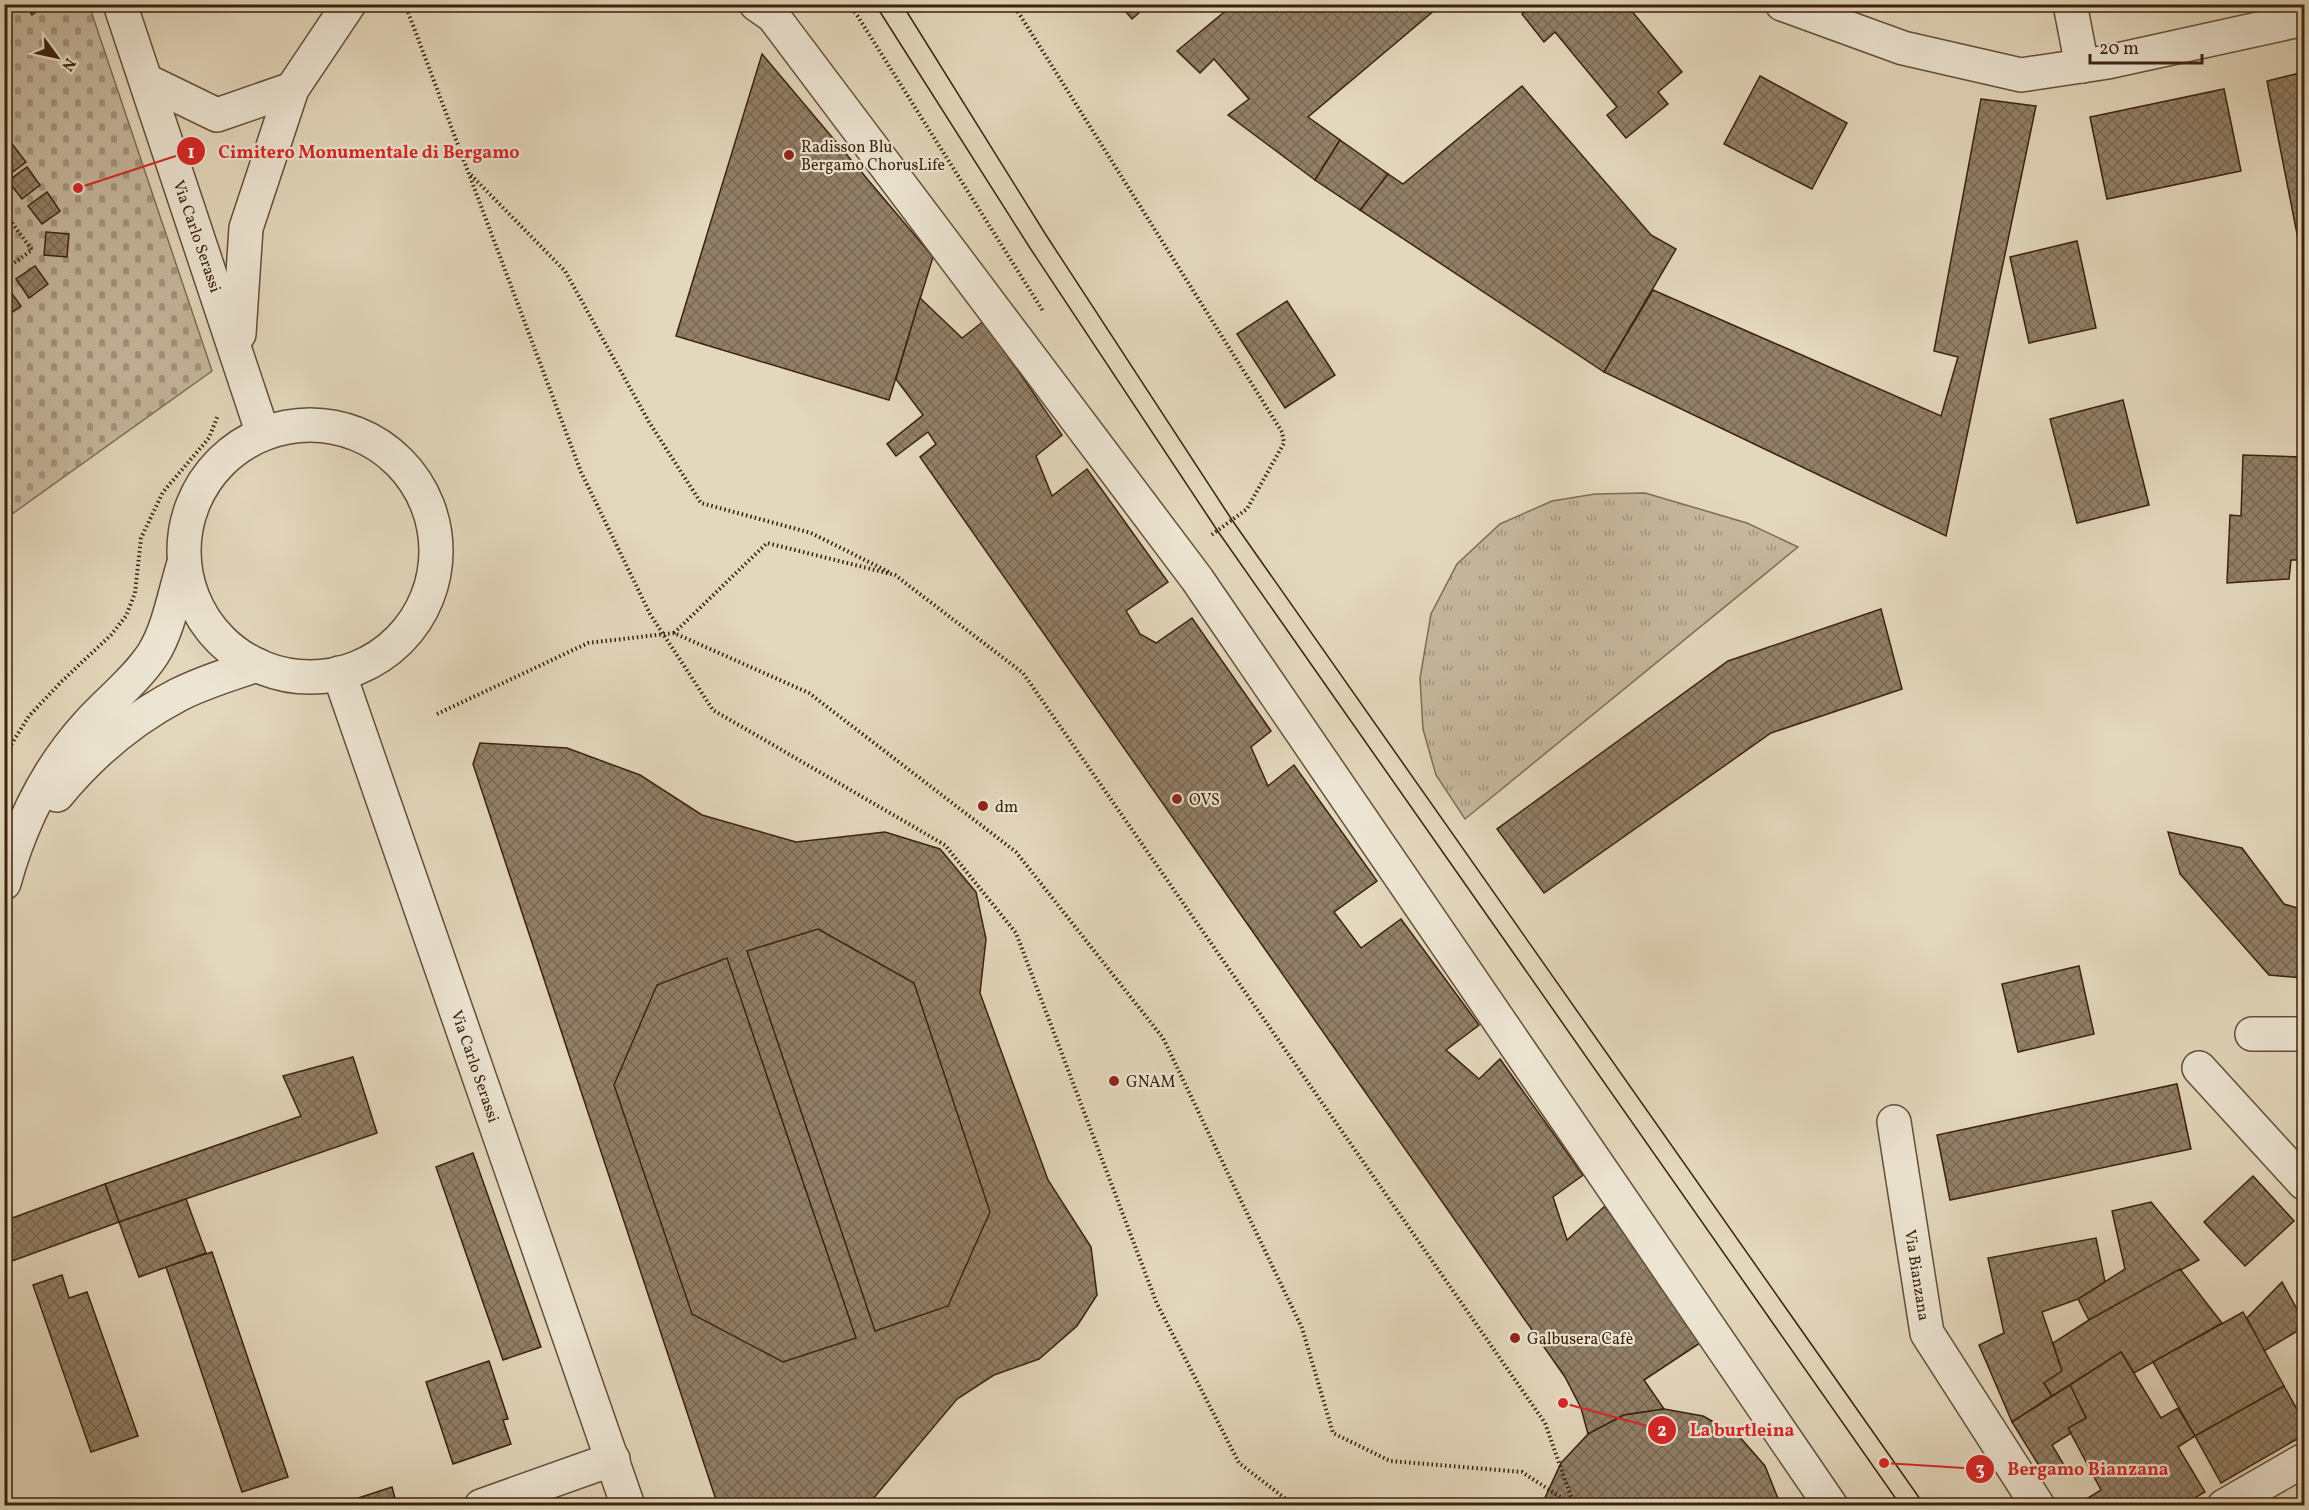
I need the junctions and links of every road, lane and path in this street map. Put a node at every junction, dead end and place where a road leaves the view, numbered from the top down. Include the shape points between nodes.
1 (120, 4) edge
2 (349, 4) edge
3 (405, 4) edge
4 (756, 4) edge
5 (1013, 4) edge
6 (1782, 4) edge
7 (2070, 4) edge
8 (2304, 19) edge
9 (2082, 66) junction
10 (147, 81) junction
11 (292, 89) junction
12 (469, 173) junction
13 (4, 212) edge
14 (6, 218) edge
15 (4, 270) edge
16 (237, 352) junction
17 (221, 408) dead end
18 (263, 434) junction
19 (1206, 538) dead end
20 (184, 561) junction
21 (895, 575) junction
22 (674, 633) junction
23 (257, 665) junction
24 (339, 673) junction
25 (437, 714) dead end
26 (4, 756) edge
27 (14, 848) junction
28 (4, 883) edge
29 (2252, 1034) dead end
30 (2304, 1034) edge
31 (2199, 1068) dead end
32 (1894, 1122) dead end
33 (2304, 1183) edge
34 (613, 1459) junction
35 (2304, 1461) edge
36 (1563, 1498) junction
37 (1574, 1505) edge
38 (481, 1506) edge
39 (628, 1506) edge
40 (1295, 1506) edge
41 (1562, 1506) edge
42 (1831, 1506) edge
43 (2038, 1506) edge
44 (2224, 1506) edge

1 - 10 street, Via Carlo Serassi
2 - 11 street
3 - 12 path
4 - 42 street via 773,16 1197,579
5 - 19 path via 1282,432 1284,443 1247,509
6 - 9 street via 1903,48 2021,75
7 - 9 street
8 - 9 street
10 - 11 street via 217,115
10 - 16 street, Via Carlo Serassi
11 - 16 street via 246,228
12 - 21 path via 565,271 649,422 701,503 811,532
12 - 40 path via 581,472 650,614 712,710 945,845 1016,933 1157,1304 1239,1463
13 - 14 path
14 - 15 path via 32,250
16 - 18 street, Via Carlo Serassi
17 - 26 path via 209,438 163,492 141,538 135,593 126,616 29,716
18 - 20 street via 228,455 197,495 187,525
18 - 24 street via 283,428 325,425 380,446 396,458 422,491 435,531 449,551 435,570 429,593 408,630 377,657
20 - 23 street via 189,589 205,620 233,651
20 - 27 street via 154,653 55,767 30,809
21 - 22 path via 767,543
21 - 37 path via 1023,674 1545,1423
22 - 25 path via 588,643
22 - 36 path via 809,693 1016,852 1163,1038 1302,1328 1333,1433 1390,1461 1522,1472
23 - 24 street via 300,677
23 - 27 street via 180,694 132,725 71,778
24 - 34 street, Via Carlo Serassi
27 - 28 street
29 - 30 street
31 - 33 street
32 - 43 street, Via Bianzana via 1927,1333
34 - 38 street
34 - 39 street, Via Carlo Serassi
35 - 44 street
36 - 37 path
36 - 41 path

